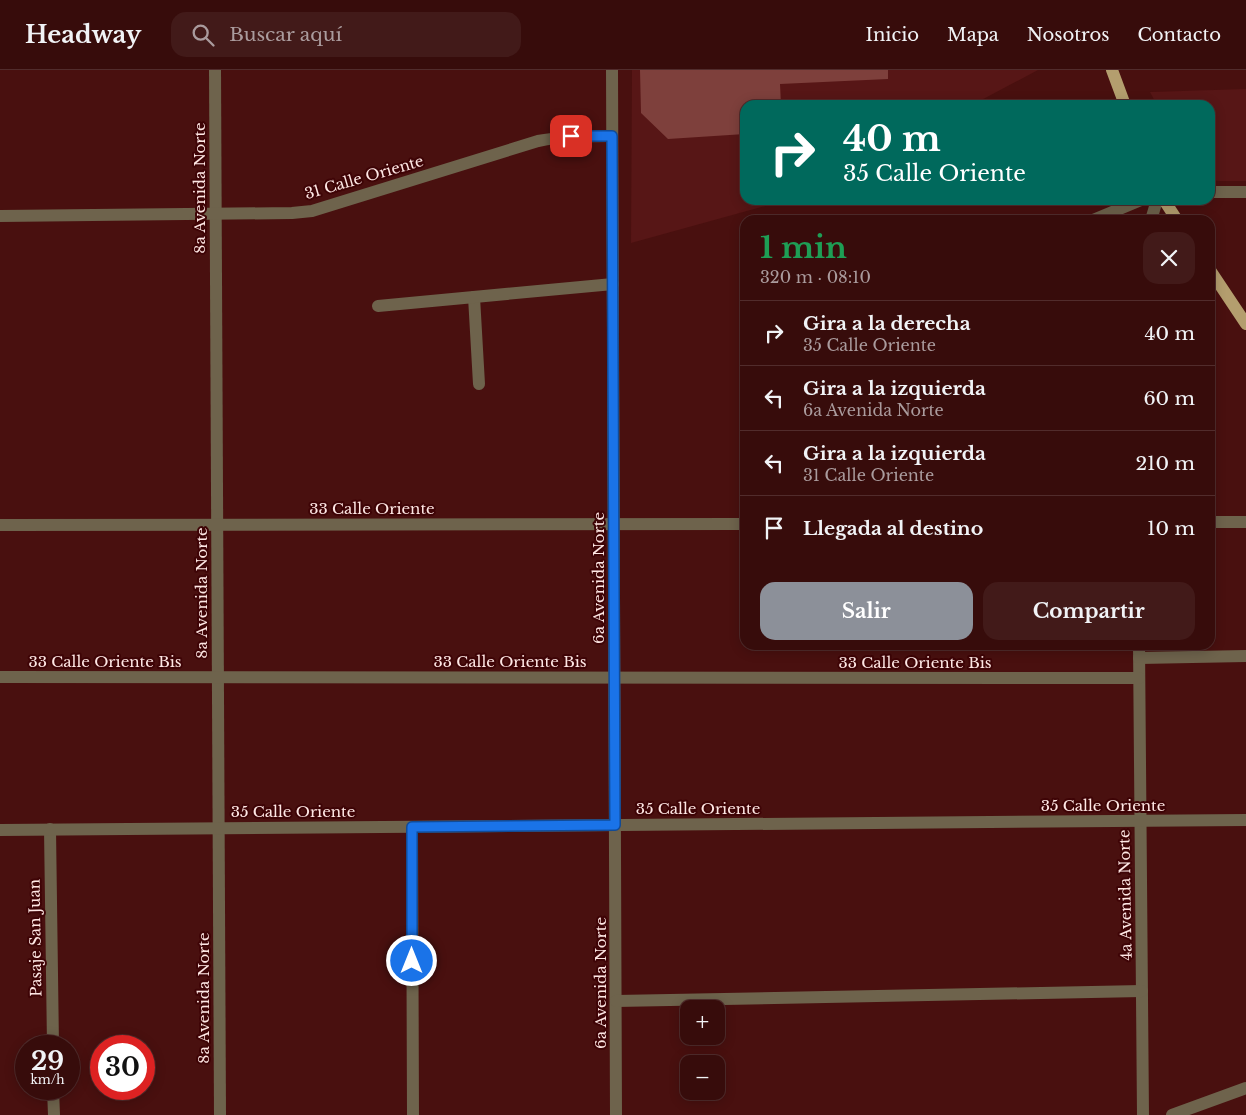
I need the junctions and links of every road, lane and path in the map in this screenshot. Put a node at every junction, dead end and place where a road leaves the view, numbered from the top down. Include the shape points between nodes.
1 (214, 70) edge
2 (612, 70) edge
3 (1112, 70) edge
4 (1123, 100) edge
5 (612, 136) junction
6 (1215, 192) edge
7 (1246, 192) edge
8 (1129, 205) edge
9 (215, 214) junction
10 (1105, 215) edge
11 (0, 216) edge
12 (1215, 278) edge
13 (613, 284) junction
14 (474, 297) junction
15 (378, 306) dead end
16 (1246, 324) edge
17 (478, 384) dead end
18 (1215, 522) edge
19 (1246, 522) edge
20 (614, 524) junction
21 (740, 524) edge
22 (0, 525) edge
23 (217, 525) junction
24 (1139, 651) edge
25 (1246, 656) edge
26 (0, 677) edge
27 (218, 678) junction
28 (614, 678) junction
29 (1139, 678) junction
30 (1246, 820) edge
31 (1140, 821) junction
32 (615, 825) junction
33 (412, 827) junction
34 (218, 828) junction
35 (50, 829) junction
36 (0, 830) edge
37 (1142, 991) junction
38 (616, 1001) junction
39 (53, 1035) edge
40 (1246, 1088) edge
41 (53, 1100) edge
42 (54, 1115) edge
43 (220, 1115) edge
44 (413, 1115) edge
45 (616, 1115) edge
46 (1143, 1115) edge
47 (1172, 1115) edge

1 - 9 street, 8a Avenida Norte
2 - 5 street, 6a Avenida Norte
3 - 4 main road
5 - 9 street, 31 Calle Oriente via 571,136 538,141 312,211
5 - 13 street, 6a Avenida Norte
6 - 7 street
8 - 10 street
9 - 11 street, 31 Calle Oriente
9 - 23 street, 8a Avenida Norte
12 - 16 main road
13 - 14 street
13 - 20 street, 6a Avenida Norte
14 - 15 street
14 - 17 street
18 - 19 street
20 - 21 street, 33 Calle Oriente
20 - 23 street, 33 Calle Oriente
20 - 28 street, 6a Avenida Norte
22 - 23 street, 33 Calle Oriente
23 - 27 street, 8a Avenida Norte
24 - 25 street
24 - 29 street, 4a Avenida Norte
26 - 27 street, 33 Calle Oriente Bis
27 - 28 street, 33 Calle Oriente Bis
27 - 34 street, 8a Avenida Norte
28 - 29 street, 33 Calle Oriente Bis
28 - 32 street, 6a Avenida Norte
29 - 31 street, 4a Avenida Norte
30 - 31 street, 35 Calle Oriente
31 - 32 street, 35 Calle Oriente
31 - 37 street, 4a Avenida Norte
32 - 33 street, 35 Calle Oriente
32 - 38 street, 6a Avenida Norte
33 - 34 street, 35 Calle Oriente
33 - 44 street
34 - 35 street, 35 Calle Oriente
34 - 43 street, 8a Avenida Norte
35 - 36 street, 35 Calle Oriente
35 - 39 street, Pasaje San Juan
37 - 38 street
37 - 46 street, 4a Avenida Norte
38 - 45 street, 6a Avenida Norte
40 - 47 street
41 - 42 street

